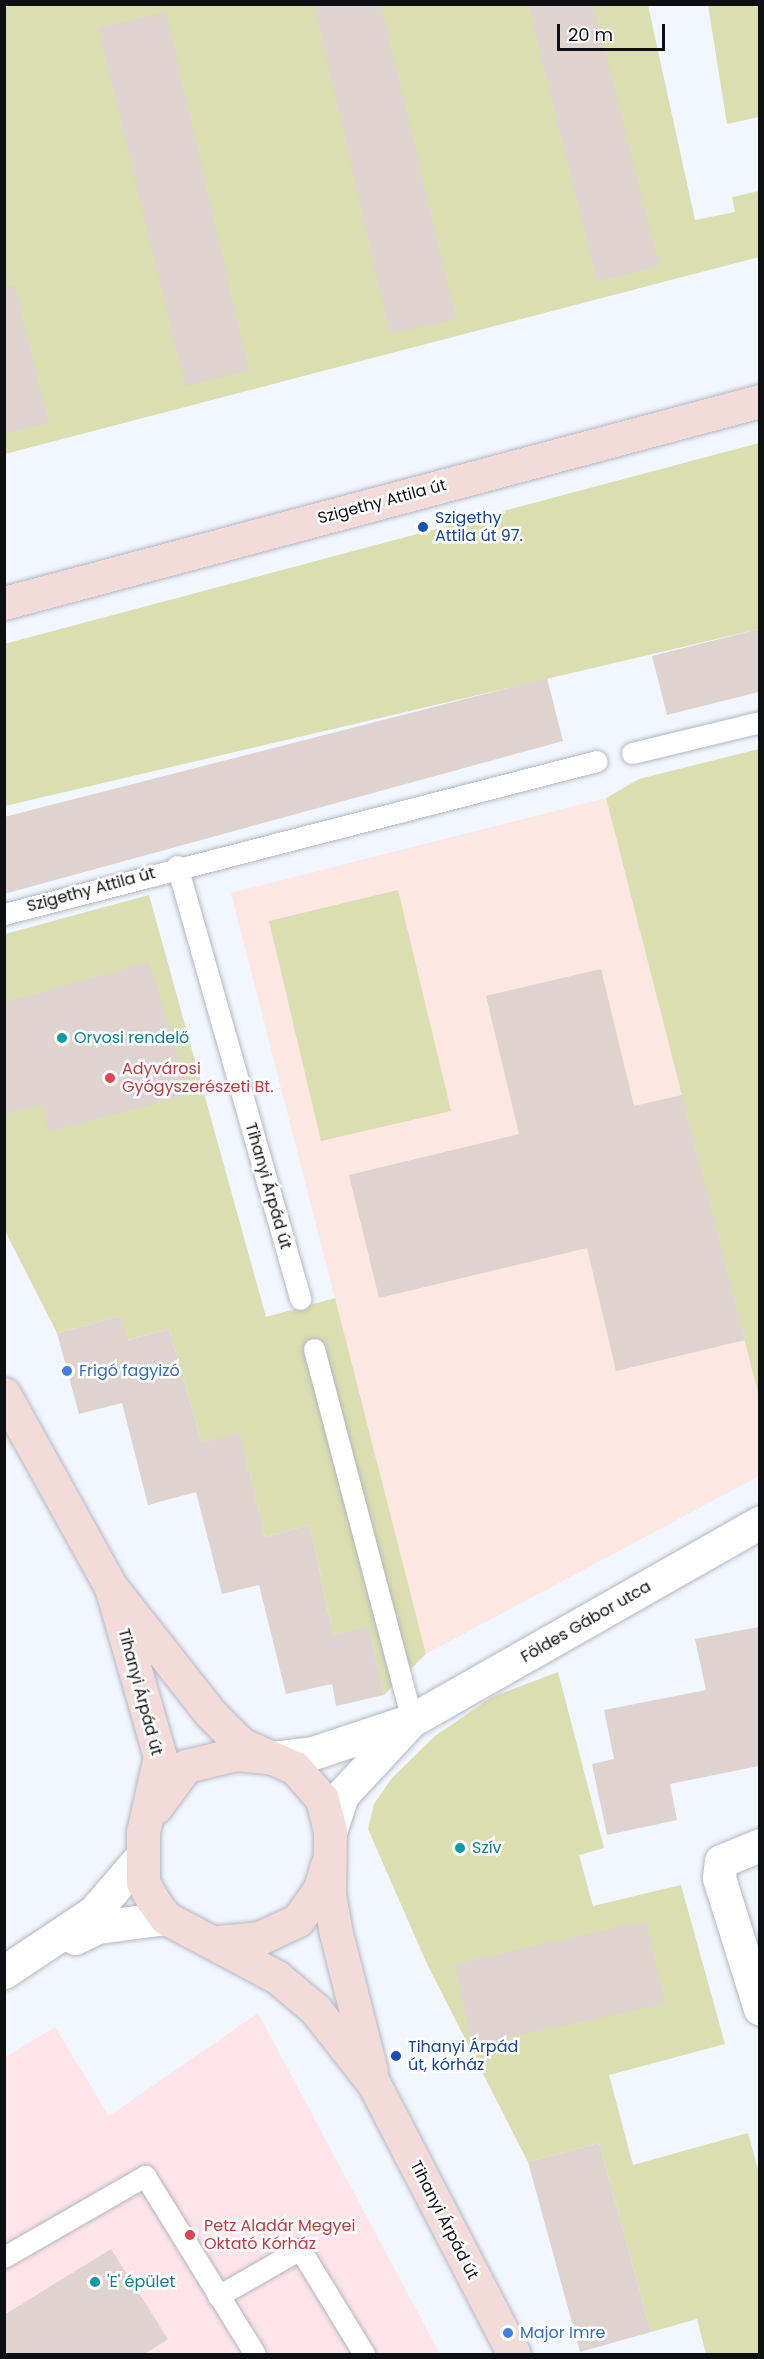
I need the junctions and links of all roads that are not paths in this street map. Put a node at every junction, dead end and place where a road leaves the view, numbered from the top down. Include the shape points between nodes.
1 (759, 400) edge
2 (4, 603) edge
3 (759, 722) edge
4 (632, 753) dead end
5 (597, 761) dead end
6 (177, 866) junction
7 (4, 914) edge
8 (300, 1299) dead end
9 (314, 1349) dead end
10 (4, 1394) edge
11 (759, 1522) edge
12 (111, 1587) junction
13 (412, 1720) junction
14 (272, 1758) junction
15 (142, 1844) junction
16 (330, 1845) junction
17 (759, 1845) edge
18 (166, 1918) junction
19 (219, 1942) junction
20 (9, 1969) edge
21 (759, 2009) edge
22 (375, 2084) junction
23 (4, 2257) edge
24 (219, 2296) junction
25 (255, 2355) edge
26 (364, 2355) edge
27 (514, 2355) edge

1 - 2 street, Szigethy Attila út
3 - 4 lane
5 - 6 lane, Szigethy Attila út
6 - 7 lane, Szigethy Attila út
6 - 8 lane, Tihanyi Árpád út
9 - 13 lane
10 - 12 street, Tihanyi Árpád út
11 - 13 street, Földes Gábor utca
12 - 14 street, Tihanyi Árpád út via 227,1733
12 - 15 street, Tihanyi Árpád út via 160,1757
13 - 14 street, Földes Gábor utca via 313,1753
13 - 16 street, Földes Gábor utca via 342,1795
14 - 15 street, Tihanyi Árpád út via 236,1754 186,1766
14 - 16 street, Tihanyi Árpád út via 314,1784
15 - 18 street, Tihanyi Árpád út via 143,1882
15 - 20 street via 94,1912
16 - 19 street, Tihanyi Árpád út via 320,1888 298,1920 260,1938
16 - 22 street, Tihanyi Árpád út via 336,1933
17 - 21 street via 721,1861 719,1878
18 - 19 street, Tihanyi Árpád út
18 - 20 street via 98,1927
19 - 22 street, Tihanyi Árpád út via 277,1977 316,2010
22 - 27 street, Tihanyi Árpád út
23 - 24 lane via 145,2176
24 - 25 lane
24 - 26 lane via 300,2249

